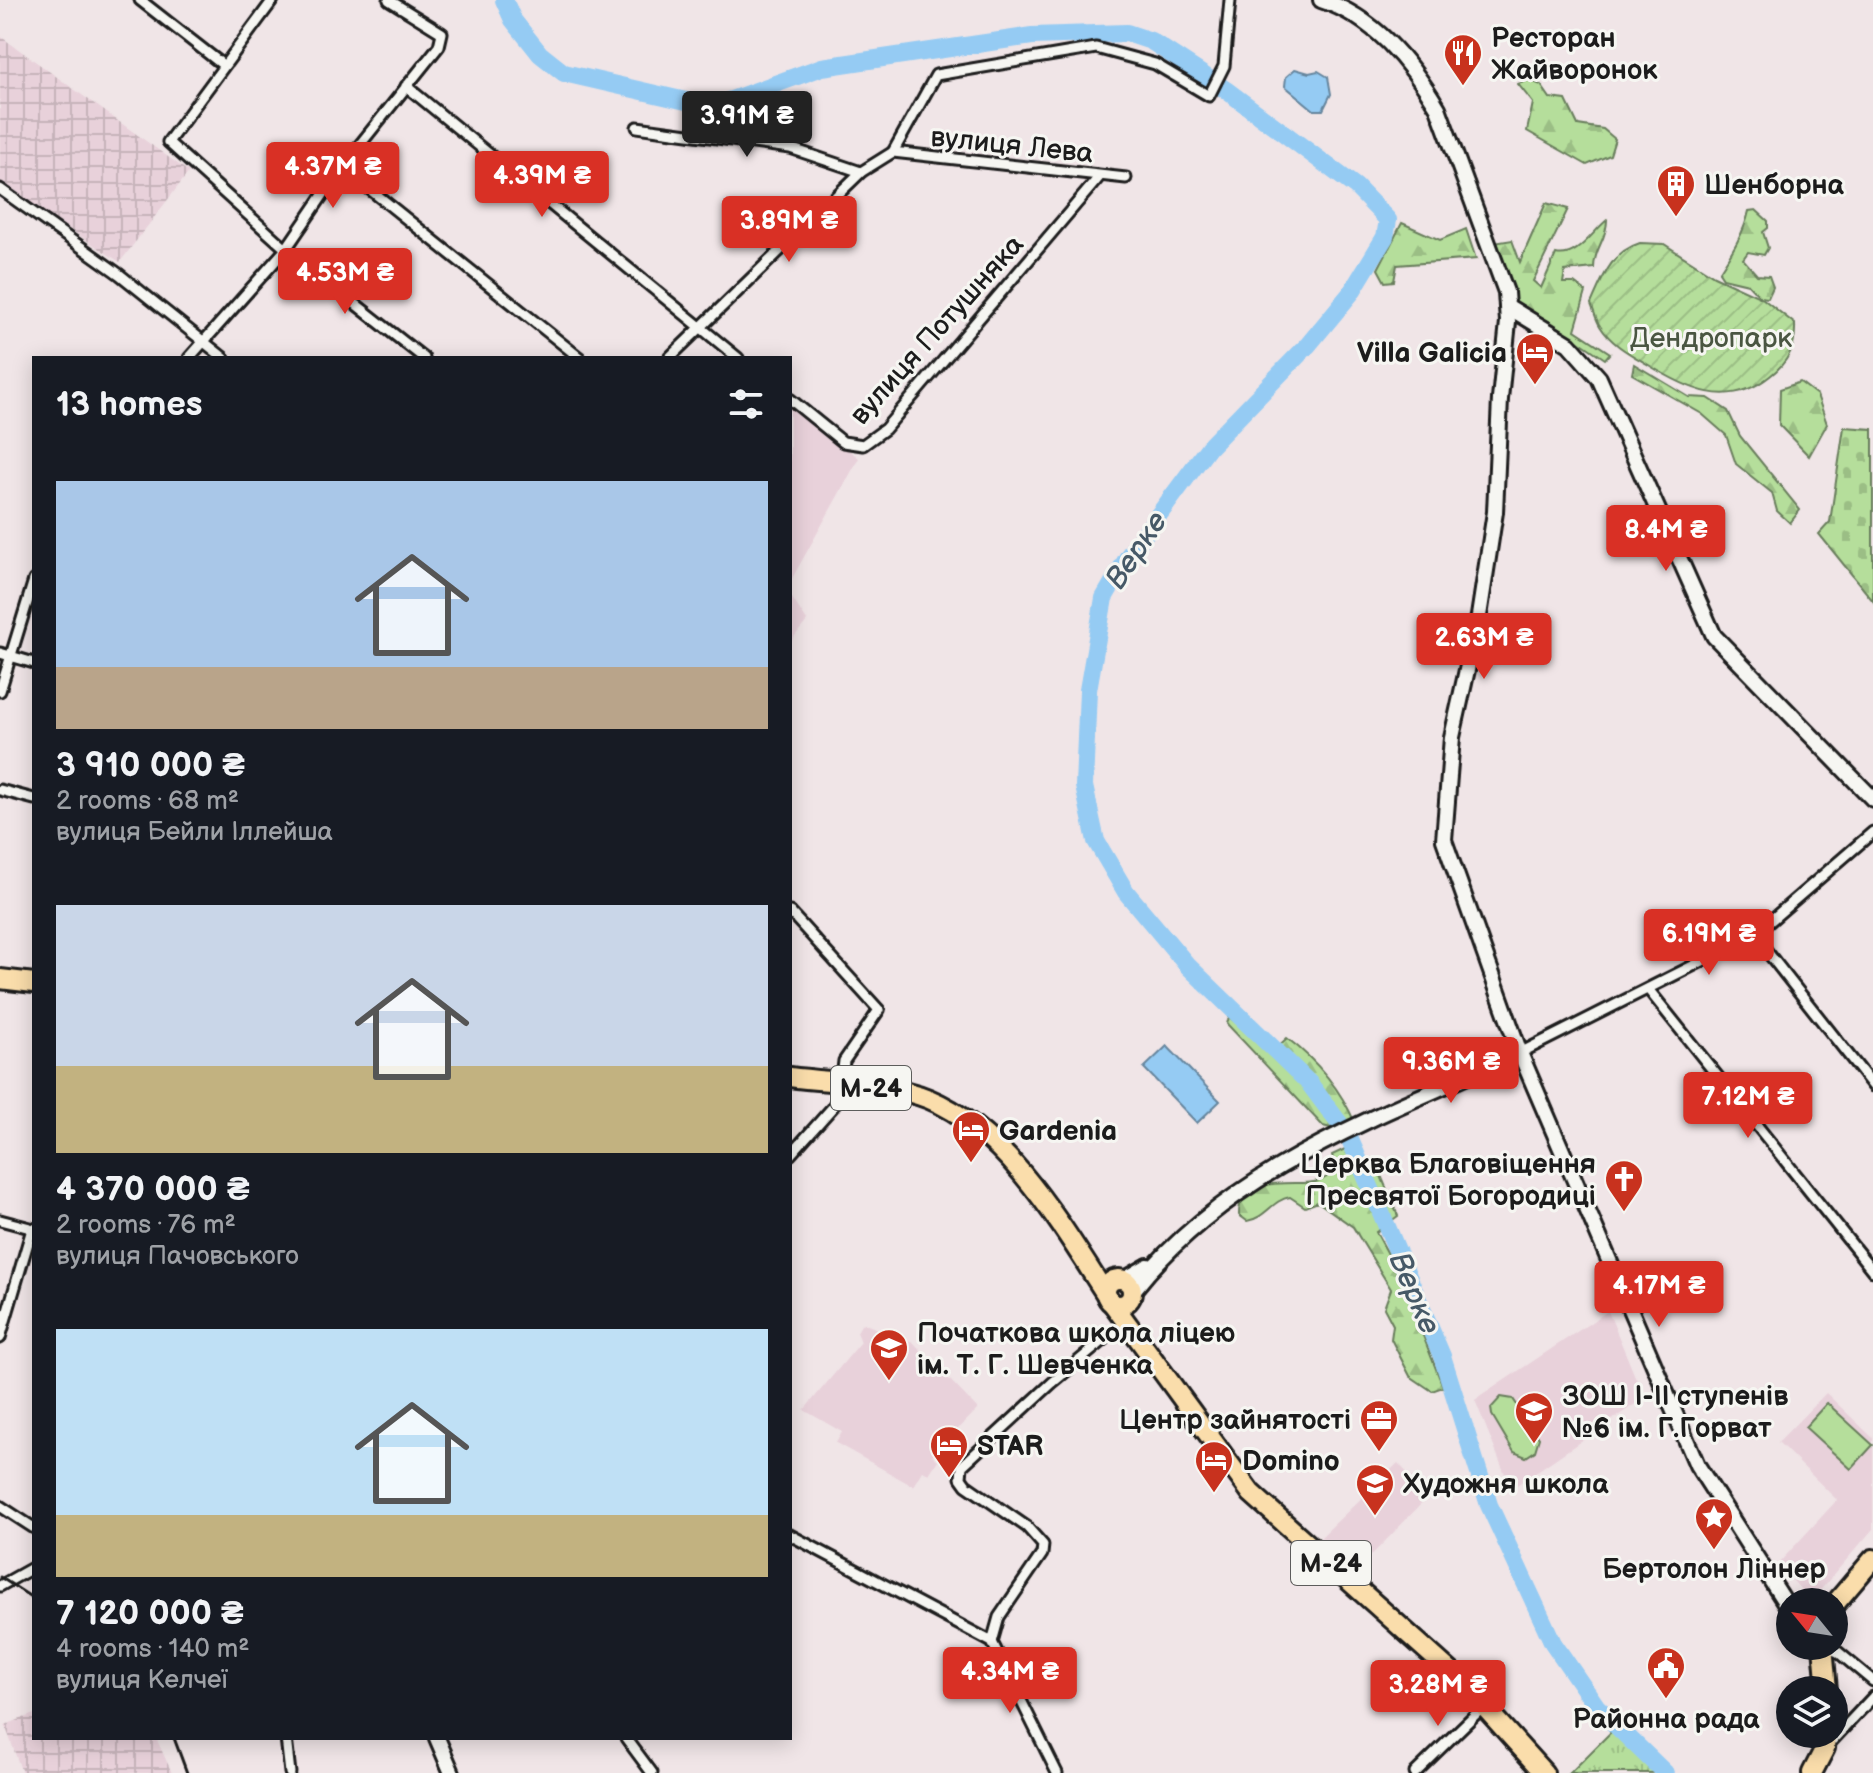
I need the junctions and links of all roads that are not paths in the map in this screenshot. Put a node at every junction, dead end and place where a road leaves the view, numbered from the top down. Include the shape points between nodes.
1 (140, 0) edge
2 (273, 0) edge
3 (389, 0) edge
4 (1230, 0) edge
5 (1321, 0) edge
6 (223, 65) junction
7 (406, 86) junction
8 (637, 127) dead end
9 (893, 152) junction
10 (342, 167) junction
11 (861, 172) junction
12 (1100, 176) junction
13 (1126, 178) dead end
14 (0, 189) edge
15 (286, 249) junction
16 (1507, 306) junction
17 (699, 326) junction
18 (202, 340) junction
19 (190, 356) edge
20 (222, 356) edge
21 (421, 356) edge
22 (578, 356) edge
23 (671, 356) edge
24 (736, 356) edge
25 (792, 401) edge
26 (32, 585) edge
27 (5, 655) edge
28 (32, 662) edge
29 (0, 691) edge
30 (0, 790) edge
31 (32, 798) edge
32 (1873, 799) edge
33 (1873, 832) edge
34 (792, 914) edge
35 (1754, 935) junction
36 (0, 979) edge
37 (32, 983) edge
38 (1648, 989) junction
39 (1520, 1053) junction
40 (792, 1077) edge
41 (842, 1084) junction
42 (1873, 1086) edge
43 (792, 1153) edge
44 (0, 1220) edge
45 (32, 1229) edge
46 (32, 1232) edge
47 (1091, 1271) junction
48 (1873, 1271) edge
49 (1126, 1287) junction
50 (1108, 1298) junction
51 (1130, 1326) junction
52 (0, 1338) edge
53 (0, 1506) edge
54 (32, 1527) edge
55 (792, 1536) edge
56 (1873, 1559) edge
57 (32, 1568) edge
58 (0, 1586) edge
59 (1776, 1588) edge
60 (1848, 1588) edge
61 (992, 1642) junction
62 (1848, 1660) edge
63 (1873, 1681) edge
64 (1873, 1697) edge
65 (1484, 1706) junction
66 (1848, 1727) edge
67 (286, 1740) edge
68 (438, 1740) edge
69 (627, 1740) edge
70 (1822, 1748) edge
71 (290, 1773) edge
72 (452, 1773) edge
73 (652, 1773) edge
74 (1057, 1773) edge
75 (1415, 1773) edge
76 (1544, 1773) edge
77 (1812, 1773) edge

1 - 6 street
2 - 6 street
3 - 7 street via 442,33 443,39
4 - 9 street, вулиця Лева via 1224,66 1209,96 1155,64 1096,48 936,75
5 - 16 street via 1346,8 1386,40 1423,82 1438,108
6 - 15 street via 168,142
7 - 10 street
7 - 17 street
8 - 11 street via 790,148
9 - 11 street, вулиця Лева
9 - 12 street, вулиця Лева
10 - 15 street
10 - 22 street
11 - 17 street, вулиця Лева
12 - 13 street, вулиця Лева
12 - 25 street, вулиця Потушняка via 885,429 854,446
14 - 18 street
15 - 18 street
15 - 21 street
16 - 32 street via 1569,344 1599,378 1714,636
16 - 39 street via 1495,512 1452,737 1444,840
17 - 23 street, вулиця Лева
17 - 24 street
18 - 19 street
18 - 20 street
26 - 27 street
27 - 28 street
27 - 29 street
30 - 31 street
33 - 35 street
34 - 41 street via 879,1010 844,1061
35 - 38 street
35 - 42 street
36 - 37 highway
38 - 39 street
38 - 48 street
39 - 49 street via 1270,1169 1223,1202
39 - 59 street via 1697,1465
40 - 41 highway, М-24
41 - 43 street via 832,1108
41 - 47 highway, М-24 via 927,1098 967,1121 1010,1160
44 - 45 street
46 - 52 street
47 - 49 highway
47 - 50 highway, М-24
49 - 50 highway via 1107,1287
49 - 51 highway
50 - 51 highway, М-24
51 - 61 street via 988,1439 962,1466 966,1485 1027,1527 1043,1545 999,1617
51 - 65 highway, М-24 via 1251,1493 1375,1600
53 - 54 street
55 - 61 street
56 - 60 highway
57 - 58 street
61 - 74 street
62 - 63 street
64 - 66 street
65 - 75 street
65 - 76 highway, М-24
67 - 71 street
68 - 72 street
69 - 73 street
70 - 77 highway

